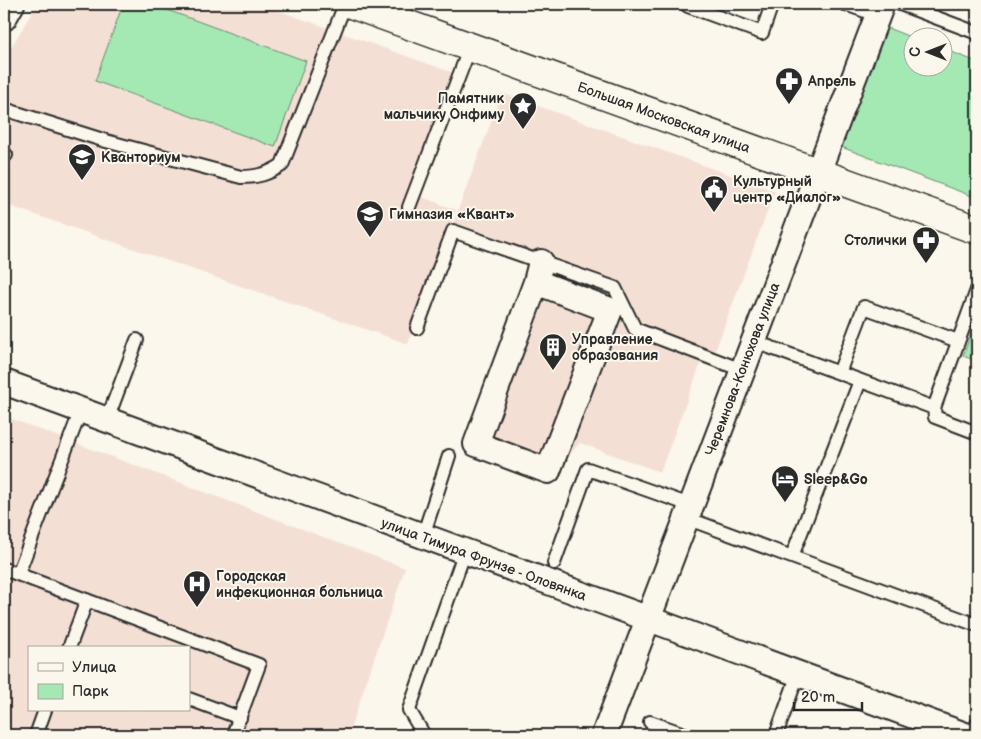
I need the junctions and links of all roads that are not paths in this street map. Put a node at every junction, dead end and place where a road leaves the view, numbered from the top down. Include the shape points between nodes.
1 (12, 4) edge
2 (345, 4) edge
3 (351, 4) edge
4 (772, 4) edge
5 (845, 4) edge
6 (900, 4) edge
7 (688, 6) dead end
8 (879, 10) edge
9 (4, 18) edge
10 (977, 33) edge
11 (470, 46) junction
12 (4, 109) edge
13 (818, 172) junction
14 (410, 207) dead end
15 (977, 230) edge
16 (538, 272) junction
17 (977, 290) edge
18 (416, 328) dead end
19 (137, 340) dead end
20 (753, 341) junction
21 (958, 342) junction
22 (742, 370) junction
23 (839, 374) junction
24 (860, 381) junction
25 (4, 382) edge
26 (934, 408) junction
27 (81, 410) junction
28 (107, 420) junction
29 (977, 432) edge
30 (449, 456) dead end
31 (688, 512) junction
32 (422, 536) junction
33 (465, 551) junction
34 (792, 556) junction
35 (554, 562) dead end
36 (4, 569) edge
37 (18, 574) junction
38 (87, 600) junction
39 (648, 619) junction
40 (977, 625) edge
41 (70, 646) edge
42 (798, 674) junction
43 (190, 699) edge
44 (44, 712) edge
45 (240, 718) junction
46 (650, 722) dead end
47 (977, 724) edge
48 (36, 735) edge
49 (233, 735) edge
50 (424, 735) edge
51 (604, 735) edge
52 (687, 735) edge
53 (776, 735) edge
54 (965, 735) edge
55 (974, 735) edge

1 - 9 street
2 - 12 lane via 282,166 269,174 241,177 106,141
3 - 11 main road, Большая Московская улица
4 - 7 lane via 762,32
5 - 8 lane
6 - 10 lane
8 - 13 street, Черемнова-Конюхова улица
11 - 13 main road, Большая Московская улица
11 - 14 lane
13 - 15 main road, Большая Московская улица
13 - 20 street, Черемнова-Конюхова улица
16 - 16 street via 476,444 548,471 610,310
16 - 18 lane via 453,231
16 - 22 lane via 615,288 635,329
17 - 21 lane
19 - 28 lane
20 - 22 street, Черемнова-Конюхова улица
20 - 23 lane
21 - 23 lane via 864,307
21 - 26 lane
22 - 31 street, Черемнова-Конюхова улица
23 - 24 lane
24 - 26 lane
24 - 34 lane
25 - 27 street, улица Тимура Фрунзе - Оловянка
26 - 29 lane via 935,417
27 - 28 street, улица Тимура Фрунзе - Оловянка
27 - 37 lane
28 - 32 street, улица Тимура Фрунзе - Оловянка
30 - 32 lane
31 - 34 lane
31 - 35 lane via 588,469
31 - 39 street, Черемнова-Конюхова улица
32 - 33 street, улица Тимура Фрунзе - Оловянка
33 - 39 street, улица Тимура Фрунзе - Оловянка
33 - 50 lane via 410,710
34 - 40 lane
36 - 37 lane
37 - 38 lane
38 - 41 lane
38 - 45 lane via 259,666
39 - 42 street, улица Тимура Фрунзе - Оловянка
39 - 51 street, Черемнова-Конюхова улица
42 - 53 lane
42 - 54 street, улица Тимура Фрунзе - Оловянка
43 - 45 lane
44 - 48 lane
45 - 49 lane
46 - 52 lane
47 - 55 lane

